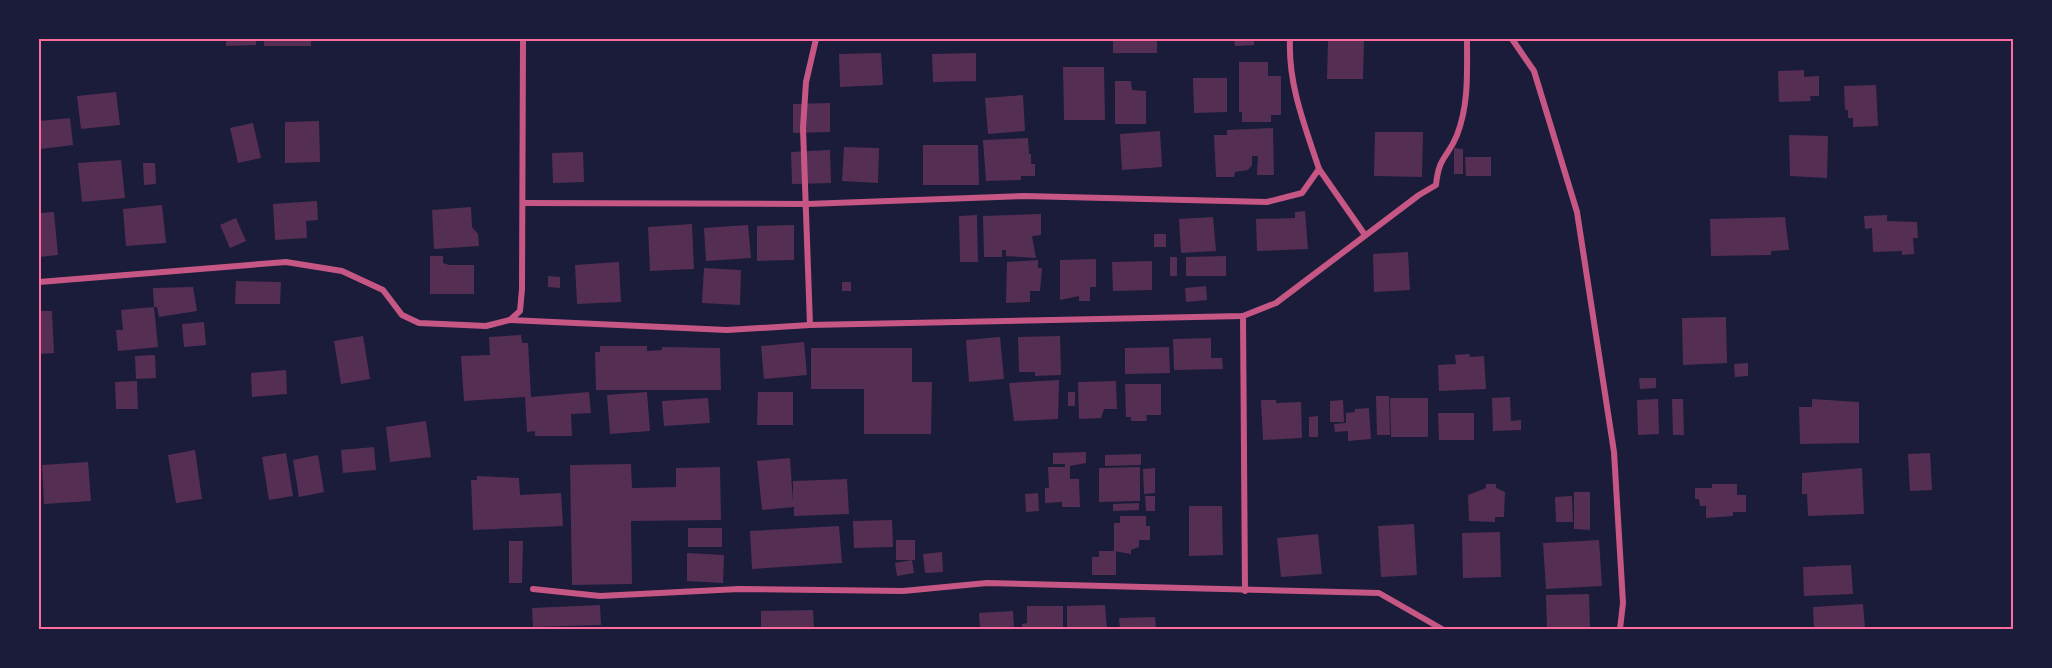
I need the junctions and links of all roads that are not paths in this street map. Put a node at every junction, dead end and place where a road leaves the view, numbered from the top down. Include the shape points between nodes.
1 (523, 39) edge
2 (816, 39) edge
3 (1290, 39) edge
4 (1467, 39) edge
5 (1512, 39) edge
6 (1319, 169) junction
7 (523, 203) junction
8 (807, 204) junction
9 (1365, 235) junction
10 (39, 282) edge
11 (1243, 316) junction
12 (510, 320) junction
13 (810, 325) junction
14 (533, 589) dead end
15 (1245, 591) junction
16 (1442, 629) edge
17 (1620, 629) edge

1 - 7 street
2 - 8 street via 806,82 803,128
3 - 6 street via 1289,63 1296,101
4 - 9 street via 1467,102 1456,138 1438,165 1436,185
5 - 17 street via 1534,71 1577,212 1614,452 1623,603
6 - 8 street via 1302,193 1267,202 1024,196
6 - 9 street
7 - 8 street
7 - 12 street via 520,311
8 - 13 street
9 - 11 street via 1276,303
10 - 12 street via 286,262 342,271 383,291 402,315 419,323 486,326
11 - 13 street
11 - 15 street
12 - 13 street via 727,330
14 - 15 street via 600,596 739,589 903,591 987,583
15 - 16 street via 1379,593

